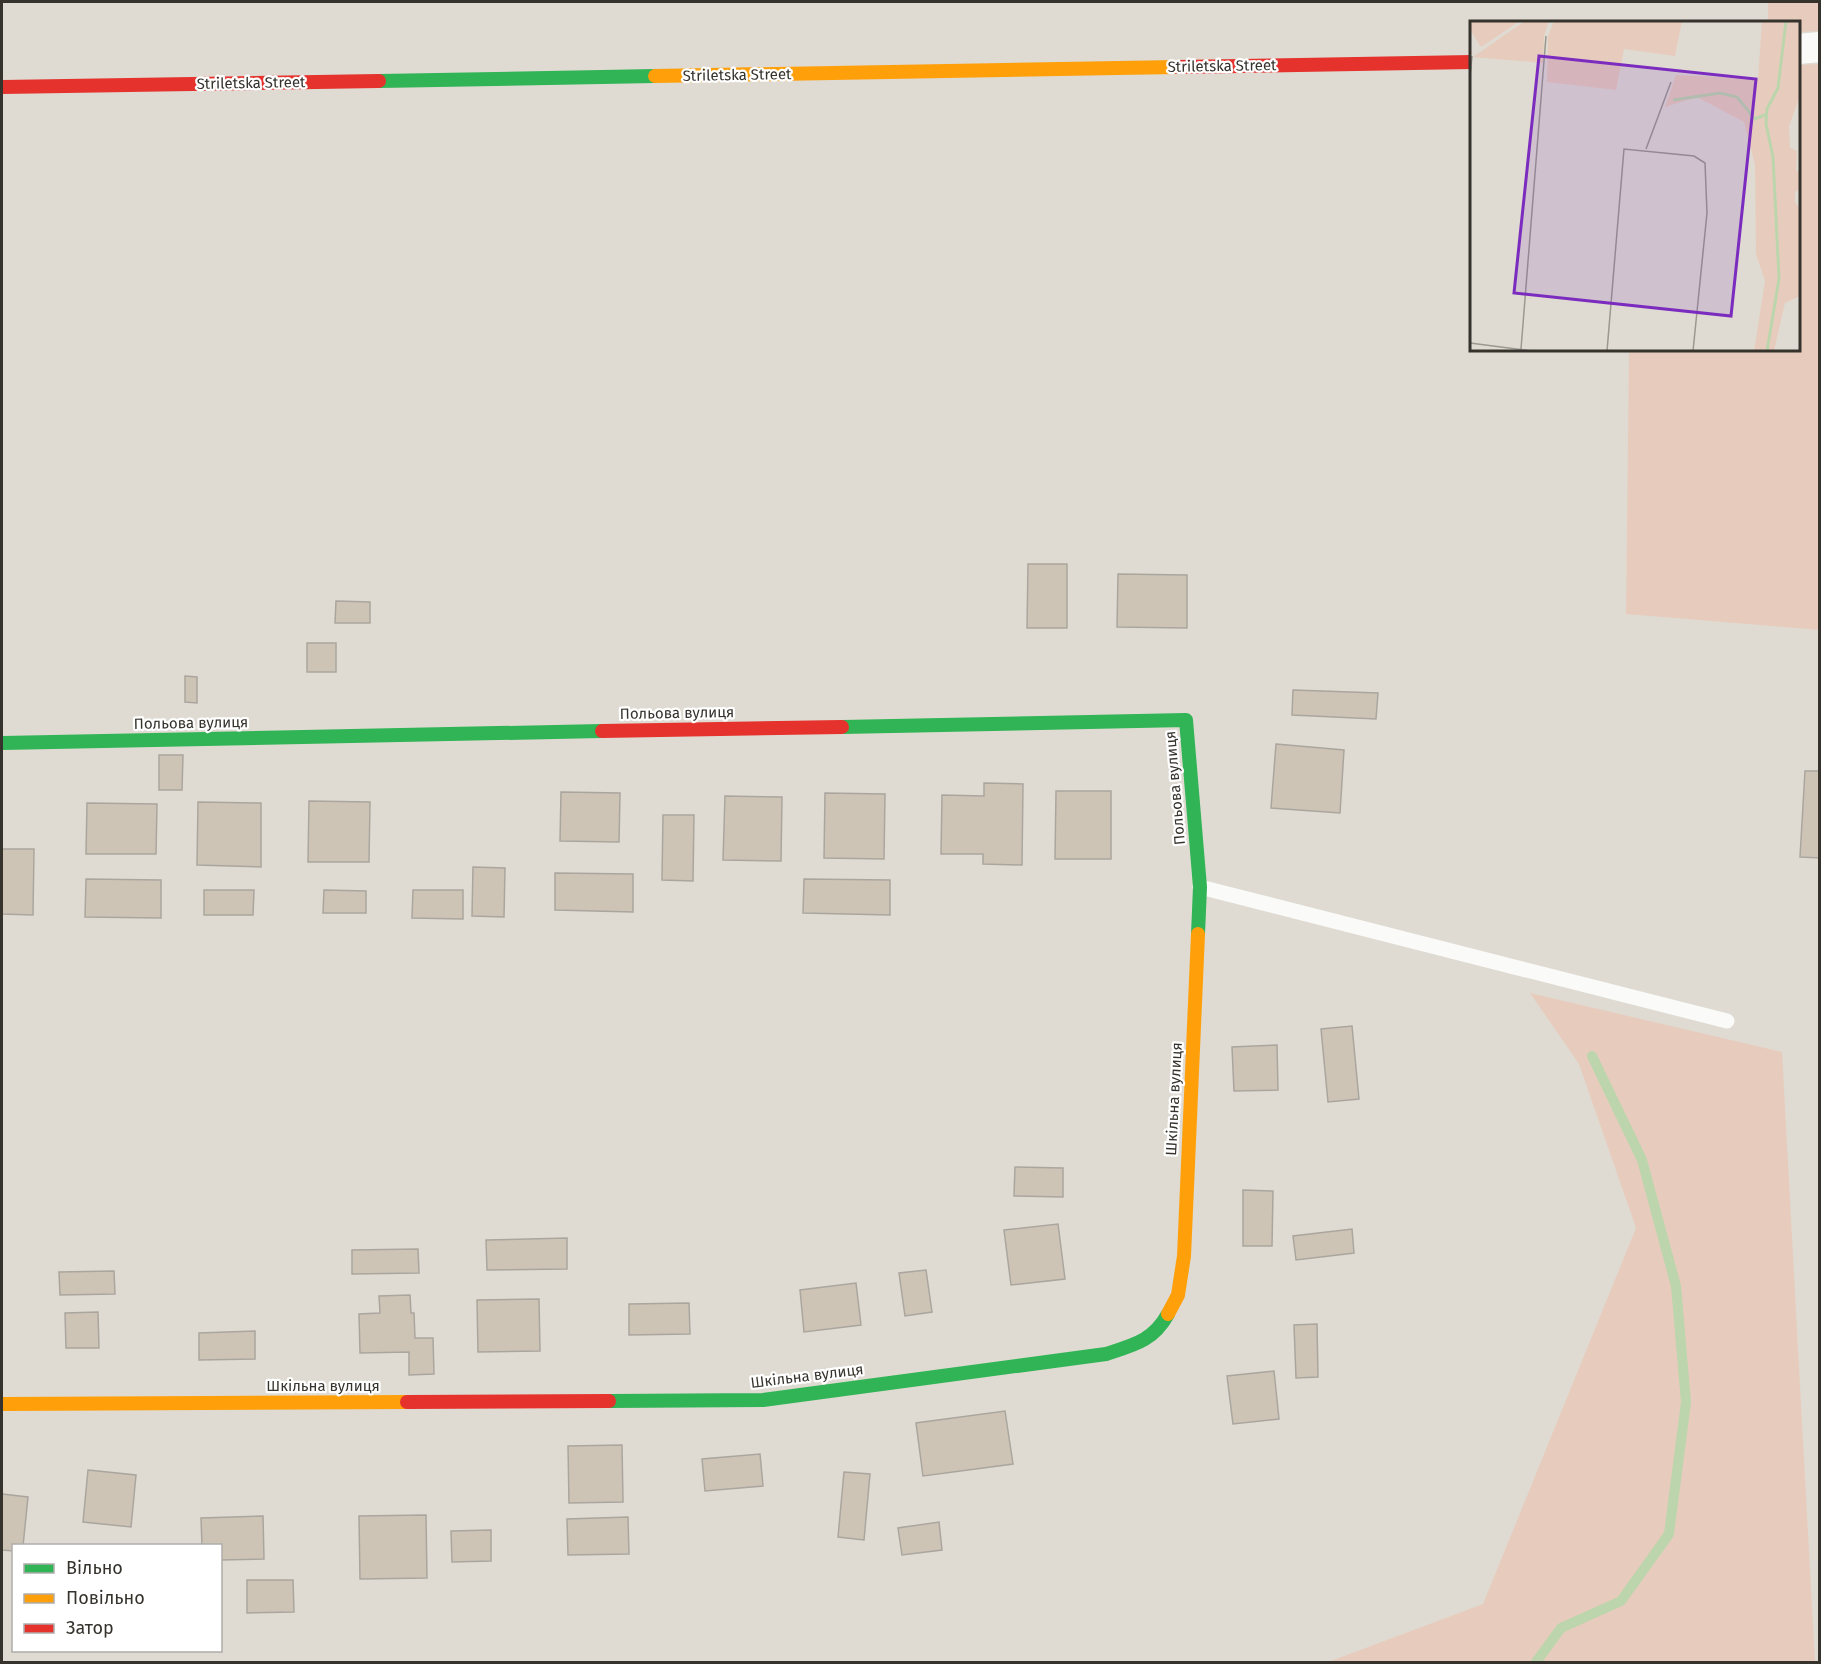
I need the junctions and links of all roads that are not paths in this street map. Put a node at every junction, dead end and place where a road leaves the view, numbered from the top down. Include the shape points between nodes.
1 (1820, 47) edge
2 (1800, 49) edge
3 (1470, 62) edge
4 (2, 87) edge
5 (2, 743) edge
6 (1200, 886) junction
7 (1727, 1021) dead end
8 (2, 1404) edge

1 - 2 street
3 - 4 street, Striletska Street
5 - 6 street, Польова вулиця via 1186,720
6 - 7 lane
6 - 8 street, Шкільна вулиця via 1184,1256 1178,1295 1163,1323 1143,1342 1106,1354 763,1400

